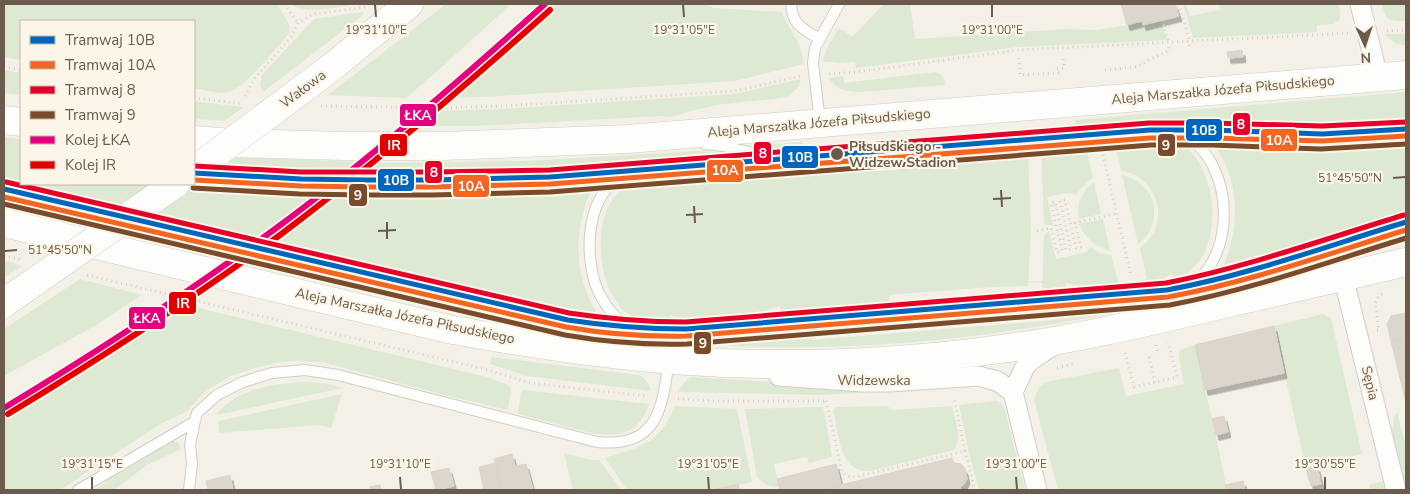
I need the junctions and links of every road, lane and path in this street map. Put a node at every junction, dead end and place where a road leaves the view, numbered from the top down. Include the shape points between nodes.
1 (284, 4) edge
2 (409, 4) edge
3 (791, 4) edge
4 (839, 4) edge
5 (1179, 4) edge
6 (1360, 4) edge
7 (375, 16) junction
8 (1162, 20) dead end
9 (298, 23) junction
10 (1406, 30) edge
11 (1379, 31) dead end
12 (1352, 33) dead end
13 (820, 39) junction
14 (1189, 39) dead end
15 (1168, 40) dead end
16 (1169, 46) dead end
17 (1063, 55) dead end
18 (1019, 58) dead end
19 (4, 67) edge
20 (1057, 69) dead end
21 (20, 70) edge
22 (1105, 70) dead end
23 (1060, 73) dead end
24 (826, 74) dead end
25 (1406, 75) edge
26 (804, 76) dead end
27 (1378, 77) junction
28 (245, 96) dead end
29 (195, 98) edge
30 (247, 104) dead end
31 (314, 106) dead end
32 (4, 120) edge
33 (20, 122) edge
34 (820, 123) junction
35 (1406, 130) edge
36 (1167, 131) junction
37 (667, 136) junction
38 (195, 140) edge
39 (1100, 145) dead end
40 (800, 160) junction
41 (195, 169) edge
42 (175, 185) edge
43 (1117, 213) junction
44 (1406, 220) edge
45 (4, 223) edge
46 (1037, 231) dead end
47 (1406, 262) edge
48 (1343, 276) junction
49 (1133, 282) dead end
50 (1197, 283) junction
51 (1147, 290) junction
52 (4, 303) edge
53 (1210, 308) junction
54 (1063, 339) junction
55 (1168, 342) dead end
56 (1156, 345) dead end
57 (639, 347) junction
58 (1125, 352) dead end
59 (1158, 355) dead end
60 (1149, 357) dead end
61 (670, 359) junction
62 (732, 363) junction
63 (1155, 382) junction
64 (1013, 392) junction
65 (954, 394) dead end
66 (826, 402) dead end
67 (194, 422) junction
68 (965, 451) junction
69 (78, 490) edge
70 (190, 490) edge
71 (975, 490) edge
72 (1037, 490) edge
73 (1396, 490) edge

1 - 9 path
2 - 7 main road, Wałowa
3 - 13 lane via 791,11 800,27
4 - 13 lane
5 - 14 path
6 - 27 street
7 - 9 path via 313,14
7 - 41 main road, Wałowa, bridge via 332,67
8 - 15 path
9 - 28 path via 291,37 254,79
10 - 11 path
12 - 24 path via 1018,50
13 - 34 lane via 813,63
16 - 22 path via 1169,50 1136,67
17 - 20 path via 1064,68
18 - 23 path via 1020,75
19 - 21 path
25 - 27 main road, Aleja Marszałka Józefa Piłsudskiego
26 - 31 path via 735,91 501,106
27 - 34 main road, Aleja Marszałka Józefa Piłsudskiego
29 - 30 path
32 - 33 main road
34 - 37 main road, Aleja Marszałka Józefa Piłsudskiego
35 - 36 lane via 1322,135
36 - 40 lane
36 - 50 lane via 1189,137 1199,145 1214,169 1222,195 1224,224 1218,248 1209,268
37 - 38 main road, Aleja Marszałka Józefa Piłsudskiego via 443,146 330,146
37 - 40 lane via 770,158
39 - 43 path
40 - 57 lane via 633,174 612,183 594,216 589,254 595,283 607,306
42 - 52 main road, bridge
43 - 46 path via 1075,223 1081,247 1076,248 1065,200 1060,201 1071,249 1066,250 1056,202 1051,203 1062,251 1057,252 1051,228
43 - 49 path
44 - 50 lane
45 - 57 main road, Aleja Marszałka Józefa Piłsudskiego via 448,329 555,347
47 - 48 main road, Aleja Marszałka Józefa Piłsudskiego
48 - 53 main road, Aleja Marszałka Józefa Piłsudskiego
48 - 73 street, Sępia
50 - 51 lane
51 - 53 lane
51 - 57 lane via 715,325 686,329
53 - 54 main road, Aleja Marszałka Józefa Piłsudskiego
54 - 62 main road, Aleja Marszałka Józefa Piłsudskiego via 1002,349 884,360
54 - 64 street via 1031,360
55 - 63 path via 1177,377
56 - 59 path
57 - 61 main road, Aleja Marszałka Józefa Piłsudskiego
58 - 63 path via 1134,387
60 - 63 path
61 - 62 main road, Aleja Marszałka Józefa Piłsudskiego
61 - 67 lane via 663,398 651,426 641,435 614,444 305,370 272,373 243,382 217,395 197,413
62 - 64 street, Widzewska via 773,375 863,382 978,376 997,381
64 - 72 street
65 - 68 path
66 - 68 path via 842,471 851,477
67 - 69 lane
67 - 70 lane via 190,445
68 - 71 path

